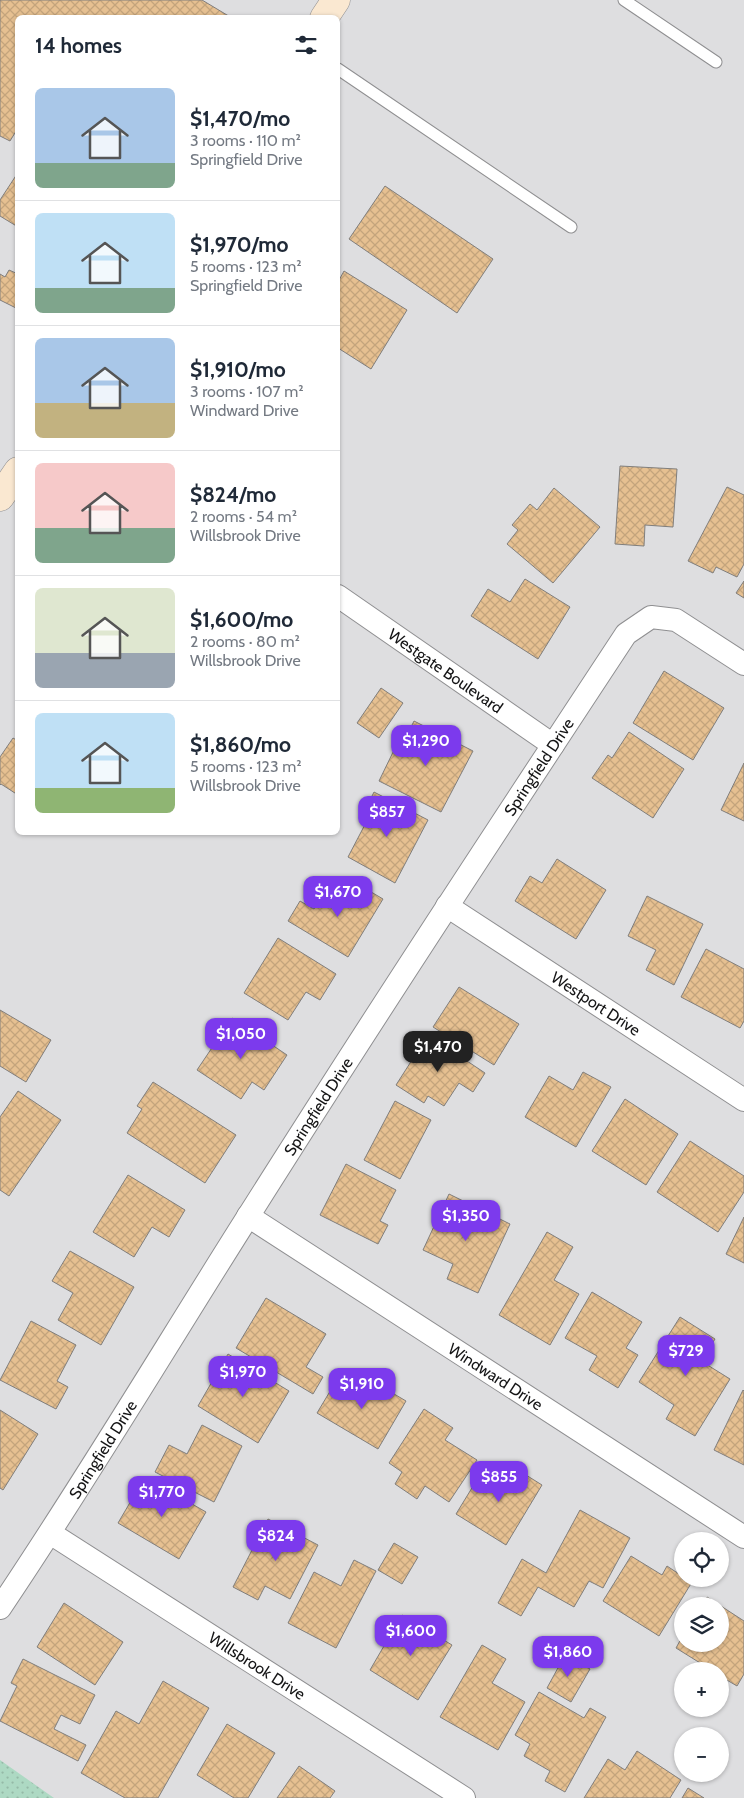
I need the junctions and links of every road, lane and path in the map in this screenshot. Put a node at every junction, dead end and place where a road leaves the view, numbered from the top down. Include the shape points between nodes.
1 (336, 0) edge
2 (624, 0) edge
3 (326, 15) edge
4 (716, 62) dead end
5 (340, 70) edge
6 (571, 227) dead end
7 (15, 475) edge
8 (0, 497) edge
9 (340, 597) edge
10 (744, 664) edge
11 (553, 745) junction
12 (447, 906) junction
13 (744, 1100) edge
14 (248, 1216) junction
15 (50, 1533) junction
16 (744, 1537) edge
17 (0, 1608) edge
18 (464, 1798) edge

1 - 3 main road
2 - 4 lane
5 - 6 lane
7 - 8 main road
9 - 11 street, Westgate Boulevard
10 - 11 street, Springfield Drive via 676,620 651,617 626,634
11 - 12 street, Springfield Drive
12 - 13 street, Westport Drive
12 - 14 street, Springfield Drive
14 - 15 street, Springfield Drive
14 - 16 street, Windward Drive
15 - 17 street, Springfield Drive
15 - 18 street, Willsbrook Drive

